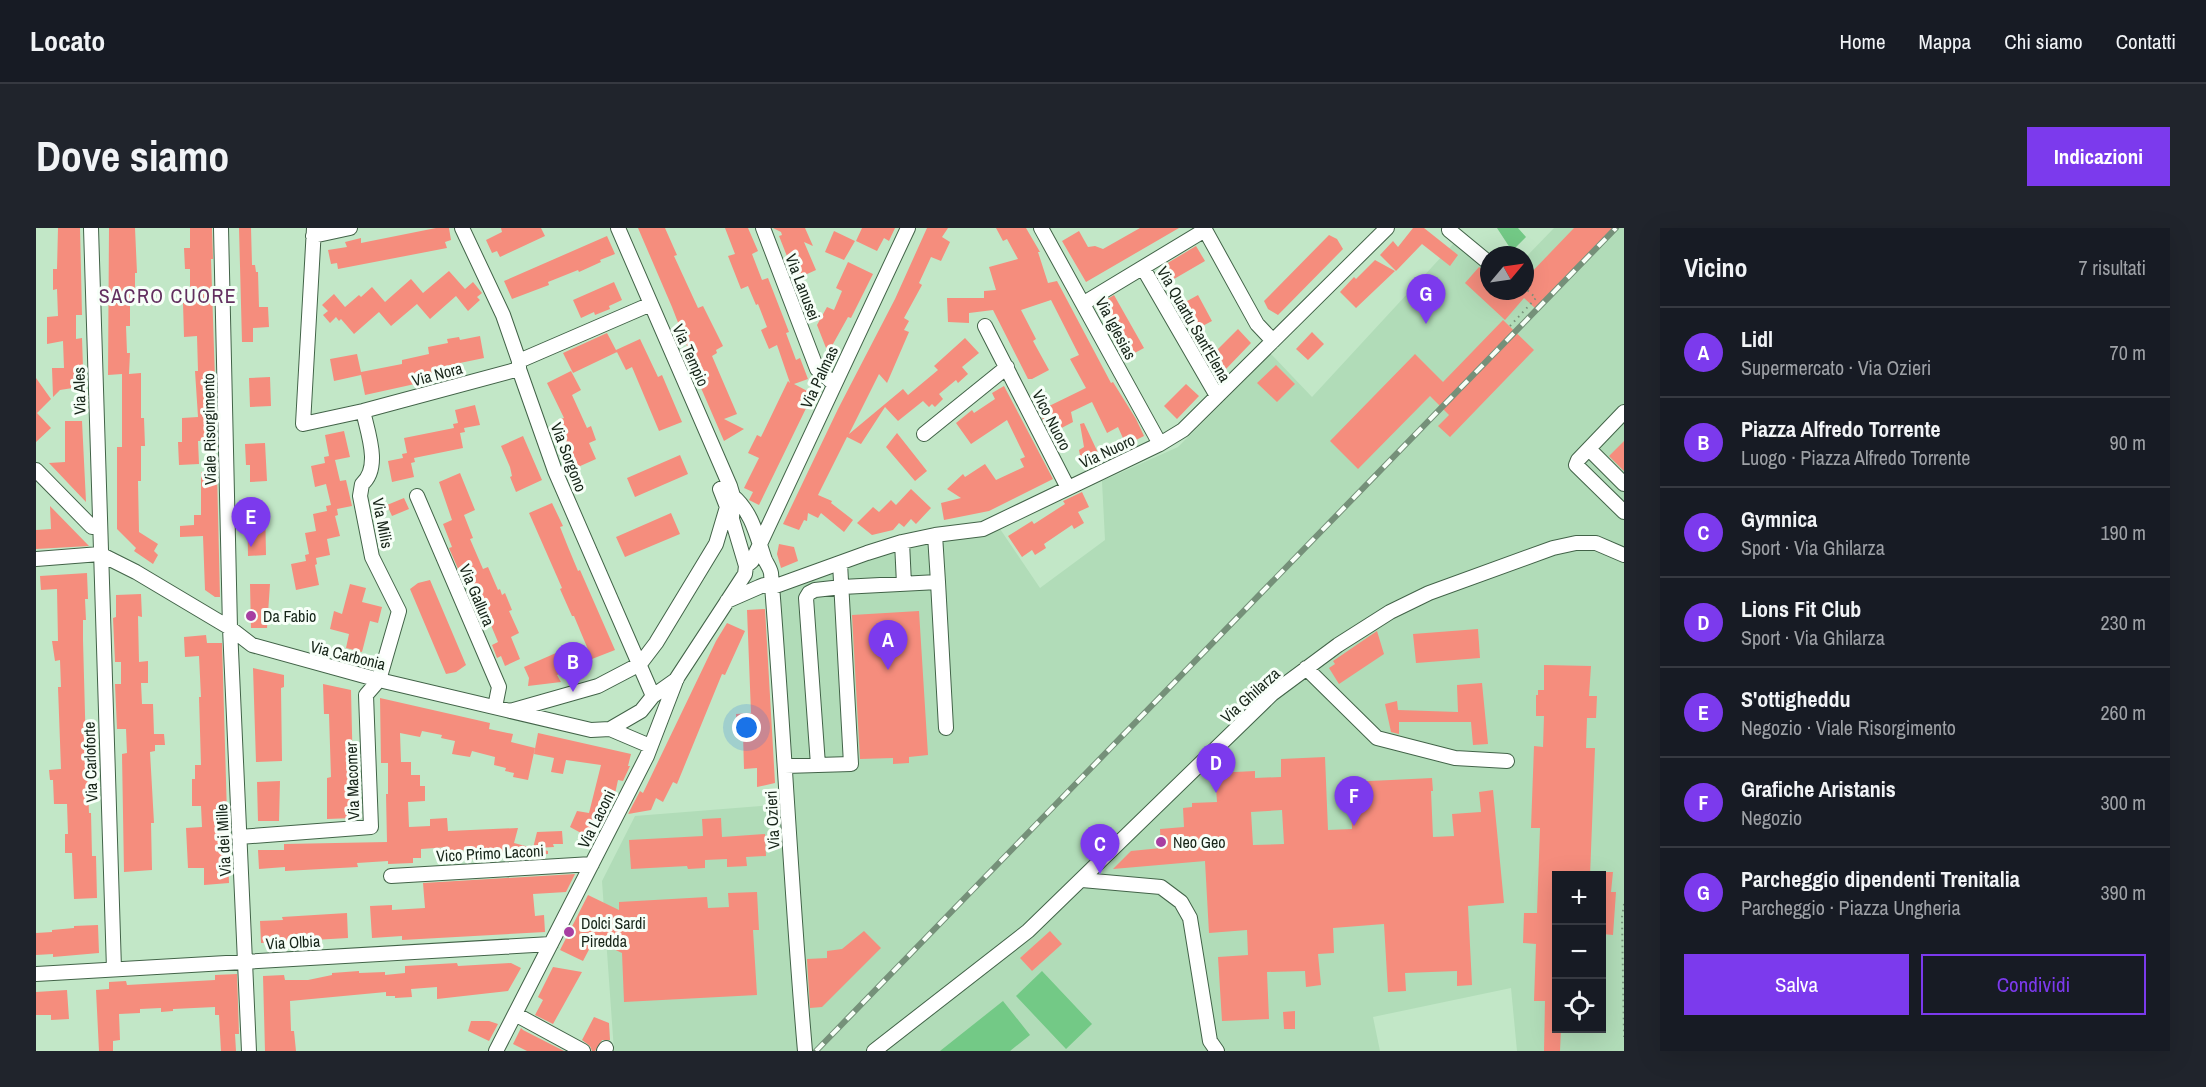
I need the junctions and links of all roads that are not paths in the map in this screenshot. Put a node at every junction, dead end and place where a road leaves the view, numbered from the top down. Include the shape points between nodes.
1 (91, 228) edge
2 (220, 228) edge
3 (350, 228) edge
4 (462, 228) edge
5 (618, 228) edge
6 (763, 228) edge
7 (908, 228) edge
8 (1041, 228) edge
9 (1387, 228) edge
10 (1204, 229) edge
11 (1446, 229) edge
12 (314, 232) edge
13 (1480, 256) edge
14 (1143, 268) junction
15 (651, 303) junction
16 (1084, 303) junction
17 (985, 326) dead end
18 (1273, 341) junction
19 (519, 365) junction
20 (1007, 367) junction
21 (834, 384) junction
22 (1217, 396) junction
23 (363, 411) junction
24 (1624, 412) edge
25 (924, 434) dead end
26 (1160, 444) junction
27 (1589, 449) junction
28 (36, 470) edge
29 (1624, 484) edge
30 (1068, 488) junction
31 (731, 491) junction
32 (417, 496) dead end
33 (1624, 512) edge
34 (99, 528) junction
35 (935, 535) junction
36 (760, 540) junction
37 (902, 542) junction
38 (100, 554) junction
39 (1624, 555) edge
40 (36, 559) edge
41 (840, 563) junction
42 (748, 567) junction
43 (767, 579) junction
44 (938, 582) junction
45 (904, 584) junction
46 (842, 587) junction
47 (726, 602) junction
48 (230, 628) junction
49 (640, 664) junction
50 (1306, 668) junction
51 (677, 678) junction
52 (379, 680) junction
53 (653, 696) junction
54 (495, 707) junction
55 (509, 711) junction
56 (946, 728) dead end
57 (610, 729) junction
58 (650, 746) junction
59 (1507, 761) dead end
60 (818, 765) junction
61 (785, 766) junction
62 (239, 837) junction
63 (592, 864) junction
64 (390, 876) dead end
65 (1082, 880) junction
66 (551, 944) junction
67 (245, 961) junction
68 (114, 969) junction
69 (36, 974) edge
70 (515, 1014) junction
71 (249, 1051) edge
72 (496, 1051) edge
73 (583, 1051) edge
74 (805, 1051) edge
75 (874, 1051) edge
76 (1217, 1051) edge

1 - 34 street, Via Ales
2 - 48 street, Viale Risorgimento
3 - 12 street
4 - 19 street, Via Sorgono via 503,315
5 - 15 street, Via Tempio
6 - 21 street, Via Lanusei via 817,369
7 - 21 street, Via Palmas
8 - 16 street, Via Iglesias
9 - 18 street, Via Nuoro
10 - 14 street
10 - 18 street via 1257,324
11 - 13 street
12 - 23 street via 303,424
14 - 16 street
14 - 22 street, Via Quartu Sant'Elena
15 - 19 street, Via Nora
15 - 31 street, Via Tempio
16 - 26 street, Via Iglesias
17 - 20 street, Vico Nuoro
18 - 22 street, Via Nuoro
19 - 23 street, Via Nora
19 - 49 street, Via Sorgono via 555,471
20 - 25 street
20 - 30 street, Vico Nuoro
21 - 36 street, Via Palmas
22 - 26 street, Via Nuoro via 1183,430
23 - 52 street, Via Milis via 372,458 369,478 362,484 360,496 372,557 399,611
24 - 27 street
26 - 30 street, Via Nuoro
27 - 29 street
27 - 33 street via 1576,465
28 - 34 street via 92,527
30 - 35 street, Via Nuoro via 983,529
31 - 36 street, Via Tempio
31 - 42 street, Via Tempio via 732,519
31 - 49 street via 720,489 727,507 716,544
32 - 54 street, Via Gallura via 499,687
34 - 38 street, Via Ales
35 - 37 street, Via Nuoro
35 - 44 street
36 - 42 street, Via Palmas
36 - 43 street, Via Tempio
37 - 41 street, Via Nuoro
37 - 45 street
38 - 40 street
38 - 48 street, Via Carbonia
38 - 68 street, Via Carloforte
39 - 50 street, Via Ghilarza via 1596,543 1553,548 1429,593 1390,612
41 - 43 street, Via Nuoro
41 - 46 street
42 - 43 street via 759,560
42 - 43 street via 751,584
42 - 47 street, Via Laconi
43 - 47 street, Via Nuoro
43 - 61 street, Via Ozieri
44 - 45 street
44 - 56 street
45 - 46 street
46 - 60 street via 815,590 806,598
46 - 60 street via 851,764
47 - 51 street, Via Laconi
48 - 52 street, Via Carbonia via 252,645
48 - 62 street, Via dei Mille
49 - 53 street, Via Sorgono
49 - 55 street via 598,686
50 - 59 street via 1377,738 1455,758
50 - 65 street, Via Ghilarza via 1272,694
51 - 53 street
51 - 58 street, Via Laconi
52 - 54 street, Via Carbonia
52 - 62 street, Via Macomer via 366,694 371,827
53 - 57 street via 641,711
54 - 55 street, Via Carbonia
55 - 57 street, Via Carbonia via 591,730
57 - 58 street, Via Carbonia
58 - 63 street, Via Laconi
60 - 61 street
61 - 74 street, Via Ozieri
62 - 67 street, Via dei Mille
63 - 64 street, Vico Primo Laconi
63 - 66 street, Via Laconi
65 - 75 street, Via Ghilarza via 1028,932
65 - 76 street via 1161,887 1182,902 1190,918 1210,1041
66 - 67 street, Via Olbia
66 - 70 street, Via Laconi
67 - 68 street, Via Olbia
67 - 71 street, Via dei Mille
68 - 69 street, Via Olbia
70 - 72 street, Via Laconi
70 - 73 street

